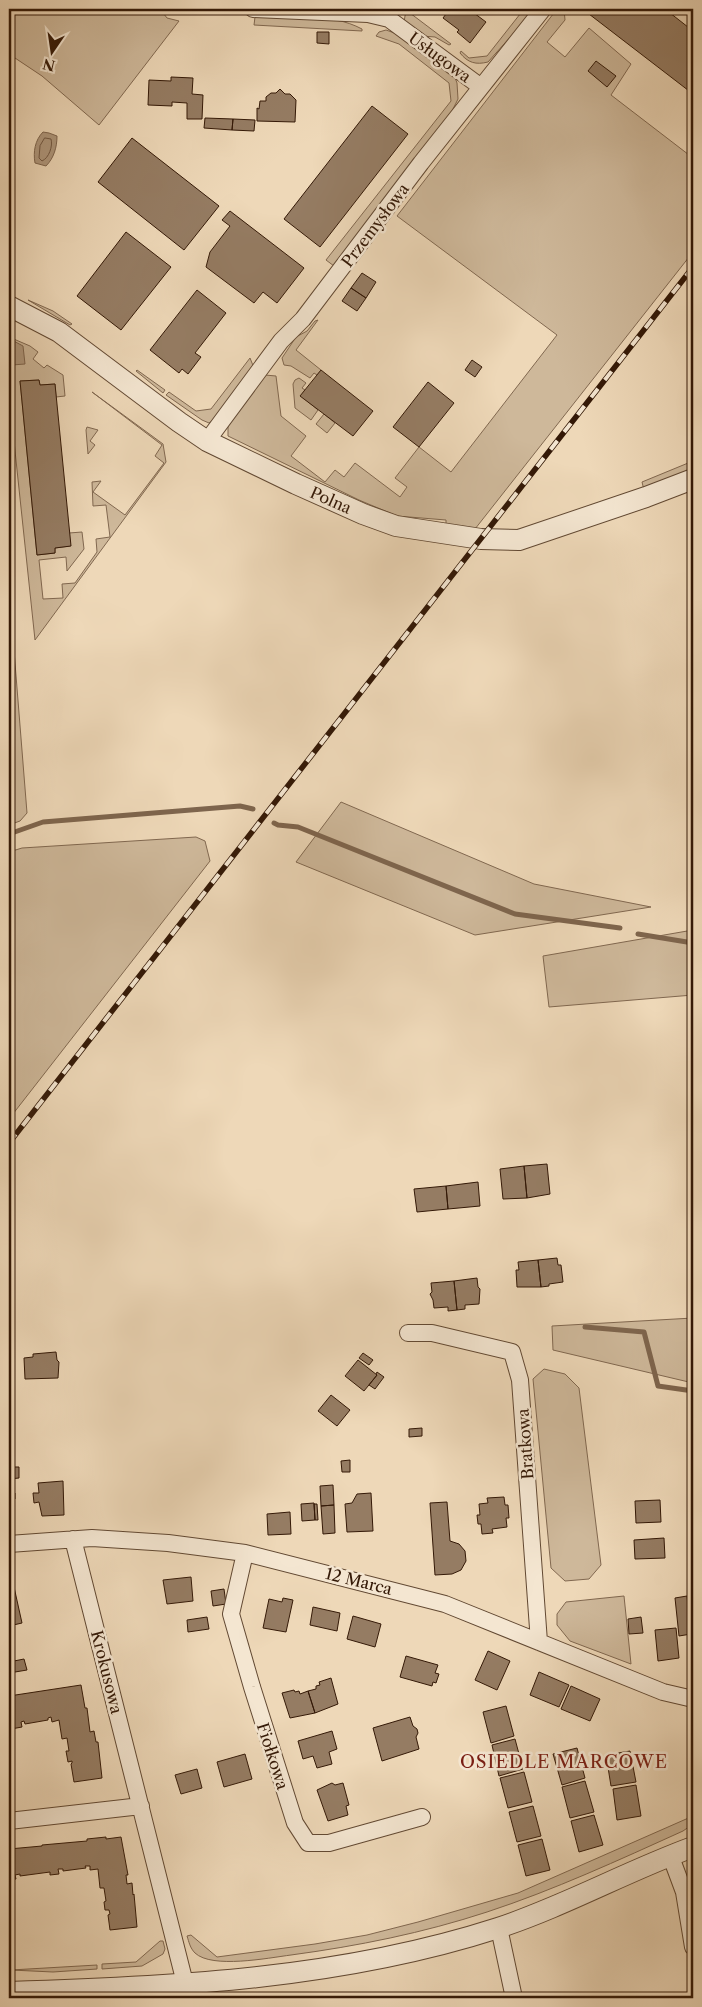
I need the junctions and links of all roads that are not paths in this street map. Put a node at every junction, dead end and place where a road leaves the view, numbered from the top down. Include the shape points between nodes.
1 (253, 9) edge
2 (543, 9) edge
3 (481, 87) junction
4 (9, 306) edge
5 (207, 441) junction
6 (693, 478) edge
7 (408, 1333) dead end
8 (73, 1539) junction
9 (9, 1544) edge
10 (245, 1553) junction
11 (540, 1642) junction
12 (693, 1699) edge
13 (141, 1806) junction
14 (422, 1817) dead end
15 (9, 1821) edge
16 (693, 1847) edge
17 (670, 1857) junction
18 (499, 1928) junction
19 (693, 1947) edge
20 (186, 1983) junction
21 (9, 1992) edge
22 (514, 1998) edge

1 - 3 street, Usługowa via 368,14 389,19
2 - 3 street, Przemysłowa
3 - 5 street, Przemysłowa via 303,319 281,341
4 - 5 street, Polna via 59,332
5 - 6 street, Polna via 296,484 396,526 481,539 518,540 532,536
7 - 11 street, Bratkowa via 432,1333 512,1352 520,1380
8 - 9 street, 12 Marca
8 - 10 street, 12 Marca via 168,1544
8 - 13 street, Krokusowa
10 - 11 street, 12 Marca via 431,1599
10 - 14 street, Fiołkowa via 231,1614 295,1823 308,1842 329,1843
11 - 12 street, 12 Marca via 663,1692
13 - 15 street
13 - 20 street, Krokusowa
16 - 17 street
17 - 18 street
17 - 19 street via 684,1892
18 - 20 street via 426,1949 348,1966 280,1976
18 - 22 street
20 - 21 street

